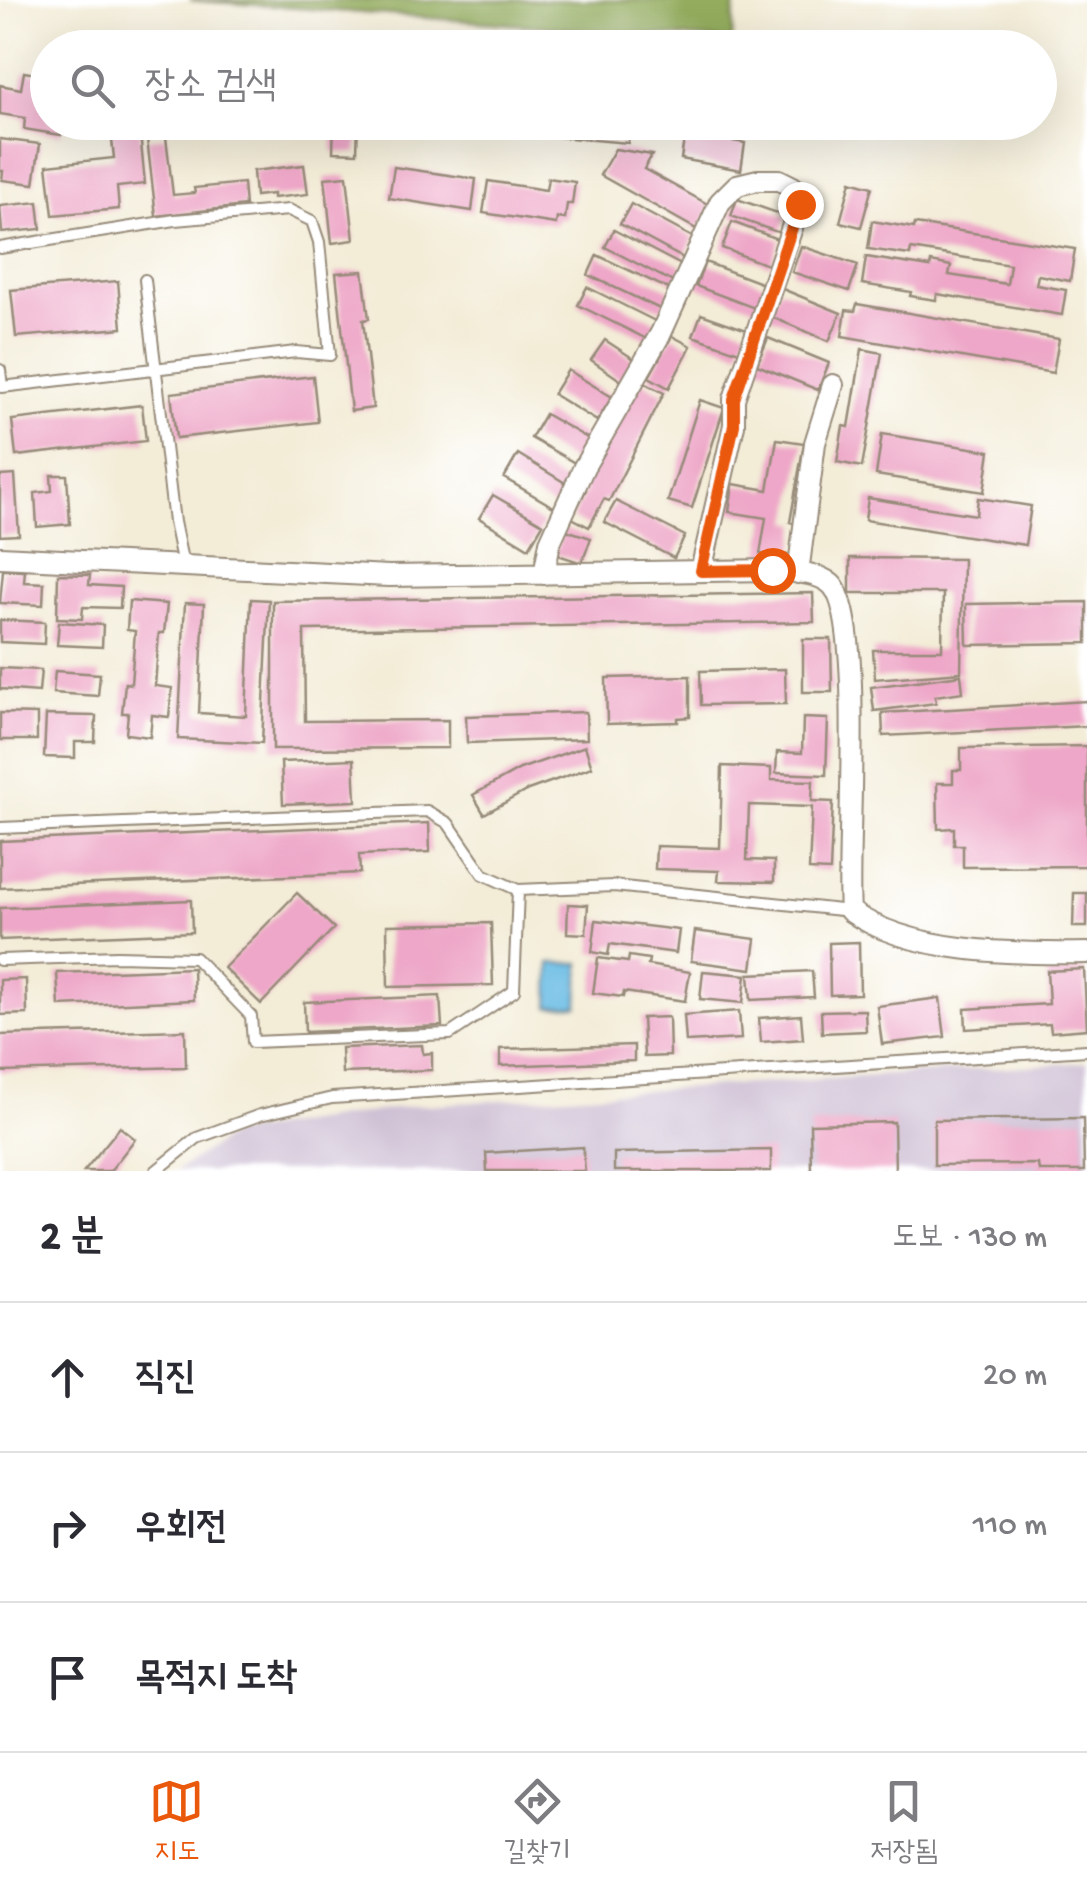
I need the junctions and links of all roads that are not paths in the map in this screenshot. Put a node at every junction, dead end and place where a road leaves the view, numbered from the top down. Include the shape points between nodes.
1 (0, 248) edge
2 (144, 280) dead end
3 (155, 368) junction
4 (0, 370) edge
5 (832, 385) dead end
6 (0, 556) edge
7 (183, 565) junction
8 (701, 571) junction
9 (798, 573) junction
10 (544, 574) junction
11 (0, 828) edge
12 (518, 890) junction
13 (850, 911) junction
14 (1087, 953) edge
15 (0, 960) edge
16 (1087, 1050) edge
17 (156, 1171) edge

1 - 3 lane via 175,220 290,210 312,221 330,355 296,352
2 - 3 lane
3 - 4 lane via 2,387
3 - 7 lane
5 - 9 street via 815,443
6 - 7 street
7 - 10 street via 389,576
8 - 9 street
8 - 10 street
8 - 10 street via 734,399 800,204 793,187 779,180 736,184 720,202 661,332 584,467 550,542
9 - 13 street via 830,584 844,607 852,686
11 - 12 lane via 426,811 448,823 484,874
12 - 13 lane via 614,886
12 - 15 lane via 514,991 450,1034 253,1042 251,1016 195,958
13 - 14 street via 867,923 940,946
16 - 17 lane via 332,1098 197,1138

